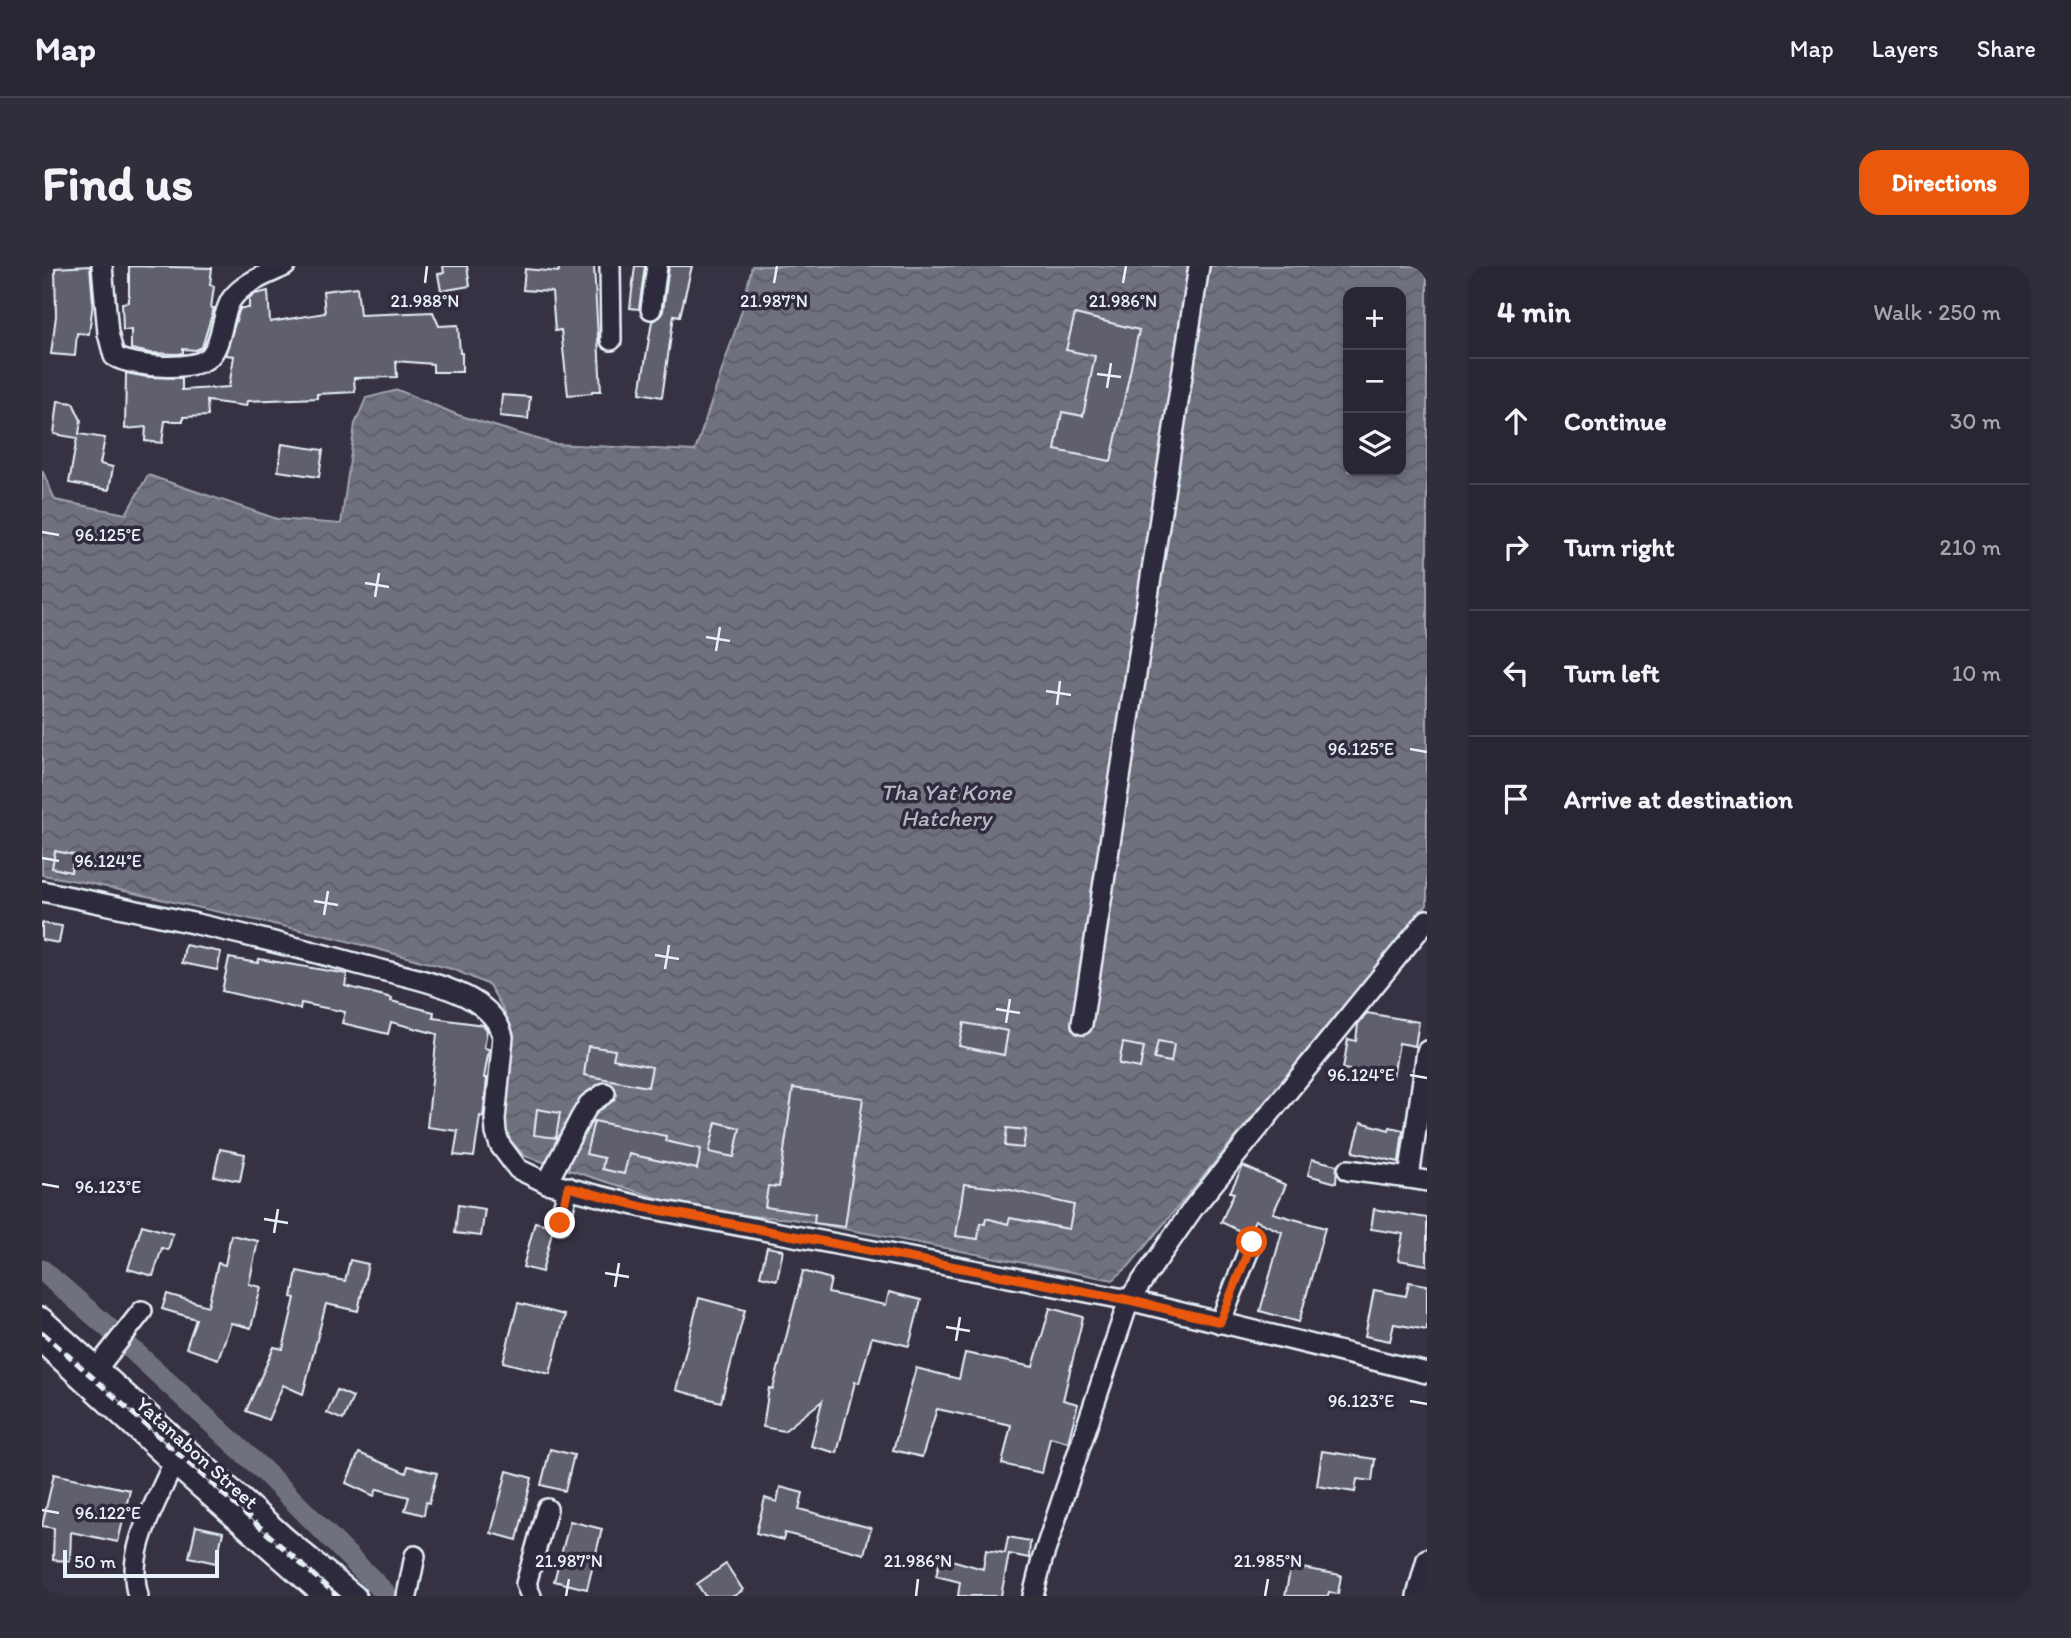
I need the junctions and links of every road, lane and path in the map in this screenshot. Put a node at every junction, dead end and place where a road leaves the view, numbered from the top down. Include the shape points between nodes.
1 (102, 266) edge
2 (285, 266) edge
3 (610, 266) edge
4 (657, 266) edge
5 (1199, 266) edge
6 (651, 309) dead end
7 (611, 340) dead end
8 (42, 891) edge
9 (1427, 920) edge
10 (1082, 1024) dead end
11 (1427, 1051) edge
12 (605, 1093) dead end
13 (1348, 1170) dead end
14 (1418, 1179) edge
15 (547, 1183) junction
16 (568, 1187) junction
17 (560, 1223) dead end
18 (1252, 1242) dead end
19 (1129, 1300) junction
20 (142, 1311) dead end
21 (42, 1318) edge
22 (1220, 1322) junction
23 (42, 1343) edge
24 (1427, 1373) edge
25 (91, 1375) junction
26 (187, 1447) junction
27 (173, 1464) junction
28 (547, 1509) dead end
29 (279, 1544) junction
30 (415, 1556) dead end
31 (1427, 1559) edge
32 (138, 1596) edge
33 (323, 1596) edge
34 (356, 1596) edge
35 (407, 1596) edge
36 (531, 1596) edge
37 (1033, 1596) edge
38 (1418, 1596) edge

1 - 2 street via 114,356 128,362 189,366 210,357 239,291
3 - 7 street
4 - 6 street
5 - 10 street
8 - 15 street via 306,949 466,996 492,1015 503,1037 495,1119 500,1145 518,1169
9 - 19 street via 1194,1207
11 - 14 street
12 - 15 street via 580,1119
13 - 14 street
15 - 16 street
16 - 17 street
16 - 19 street via 643,1207
18 - 22 street
19 - 22 street
19 - 37 street
20 - 25 street
21 - 25 street
22 - 24 street
23 - 25 street, Yatanabon Street
25 - 26 street
25 - 27 street, Yatanabon Street
26 - 27 street
26 - 29 street
27 - 29 street, Yatanabon Street
27 - 32 street via 139,1546 134,1575
28 - 36 street via 526,1584
29 - 33 street, Yatanabon Street
29 - 34 street
30 - 35 street
31 - 38 street

